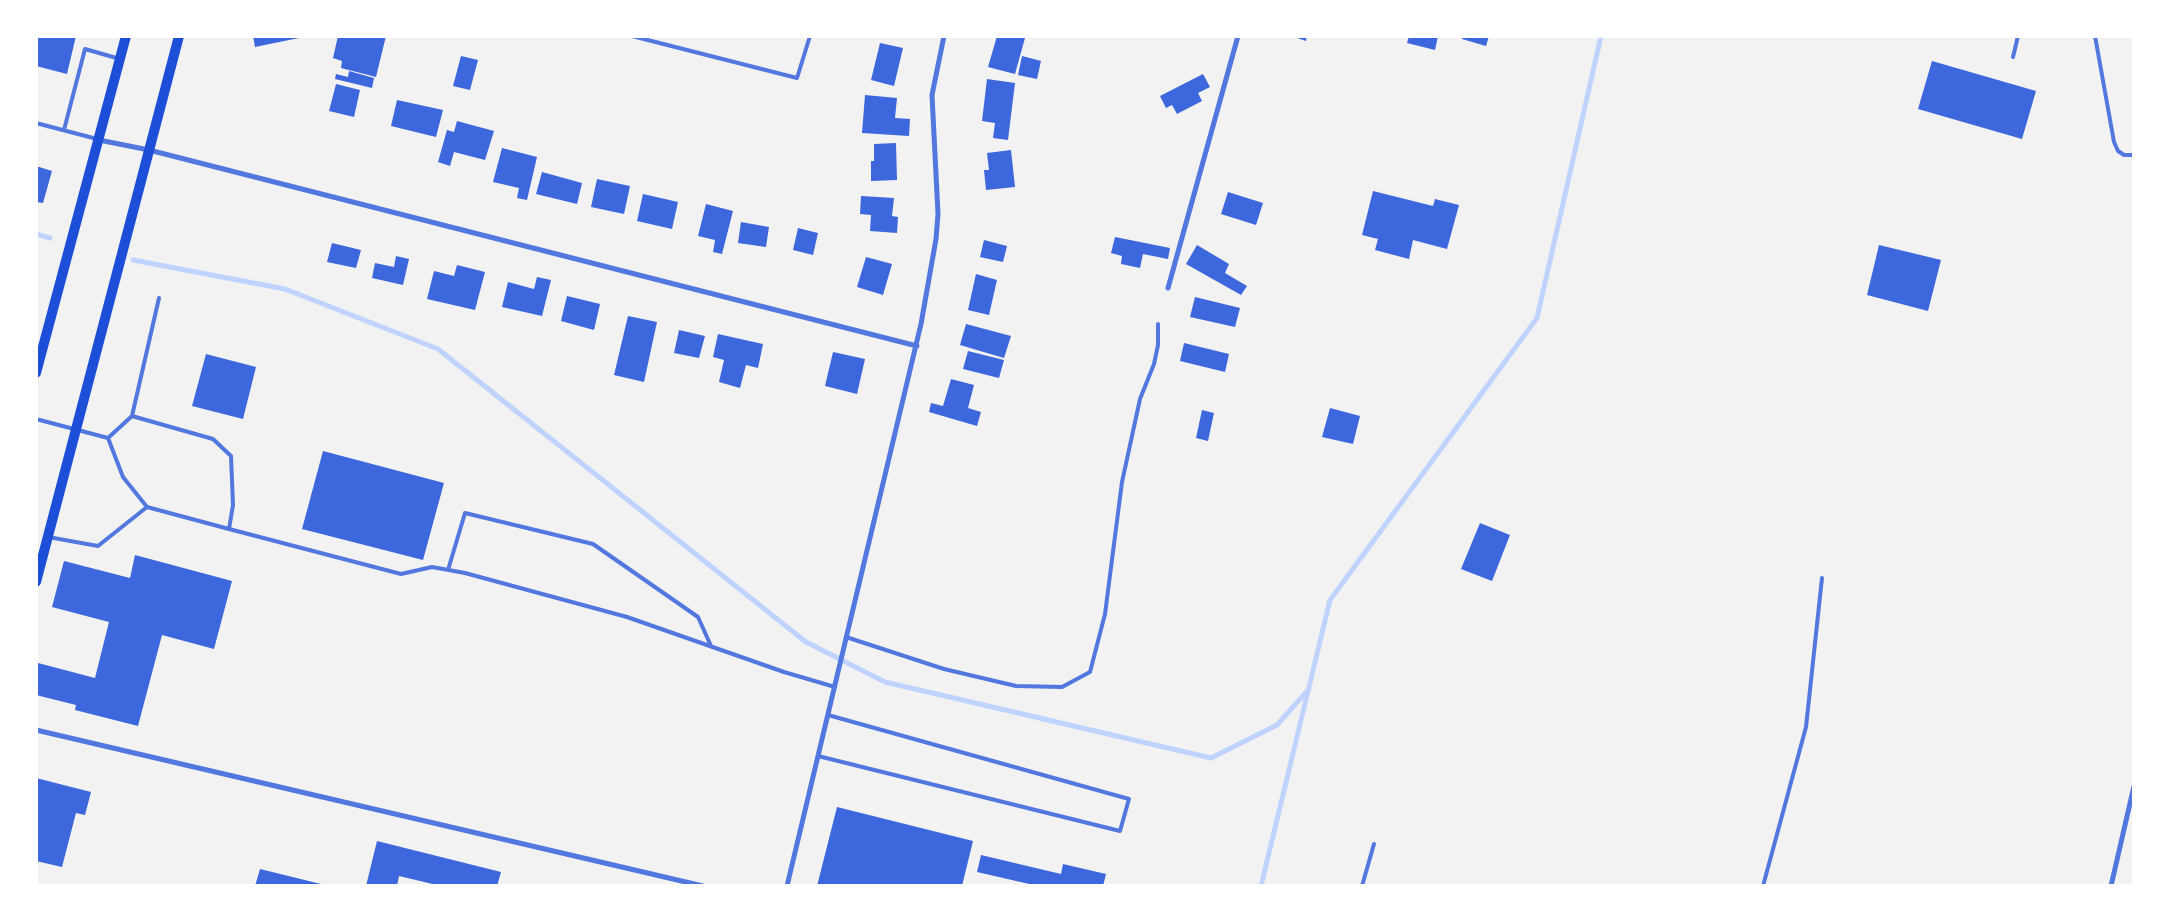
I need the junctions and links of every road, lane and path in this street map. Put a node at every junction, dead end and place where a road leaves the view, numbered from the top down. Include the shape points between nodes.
1 (126, 36) edge
2 (179, 36) edge
3 (632, 36) edge
4 (810, 36) edge
5 (944, 36) edge
6 (1238, 36) edge
7 (2018, 36) edge
8 (2095, 36) edge
9 (2014, 57) dead end
10 (120, 59) junction
11 (36, 123) edge
12 (64, 130) junction
13 (99, 140) junction
14 (149, 150) junction
15 (2134, 156) edge
16 (1168, 288) dead end
17 (159, 298) dead end
18 (1158, 324) dead end
19 (916, 346) junction
20 (36, 373) edge
21 (132, 416) junction
22 (36, 419) edge
23 (76, 429) junction
24 (108, 438) junction
25 (147, 507) junction
26 (229, 529) junction
27 (48, 537) junction
28 (448, 570) junction
29 (1822, 578) dead end
30 (36, 582) edge
31 (846, 637) junction
32 (711, 646) junction
33 (835, 686) junction
34 (828, 715) junction
35 (36, 730) edge
36 (818, 756) junction
37 (2134, 786) edge
38 (1374, 844) dead end
39 (702, 886) edge
40 (787, 886) edge
41 (1362, 886) edge
42 (1763, 886) edge
43 (2111, 886) edge

1 - 10 main road
2 - 14 main road
3 - 4 lane via 797,78
5 - 19 street via 932,95 938,214
6 - 16 street
7 - 9 lane
8 - 15 lane via 2114,142 2124,156
10 - 12 lane via 85,49
10 - 13 main road
11 - 12 lane
12 - 13 lane
13 - 14 street
13 - 20 main road
14 - 19 street
14 - 23 main road
17 - 21 lane
18 - 31 lane via 1154,364 1140,399 1122,482 1105,614 1090,672 1062,687 1016,686 944,669
19 - 31 street
21 - 24 lane
21 - 26 lane via 213,439 231,456 233,505
22 - 23 lane
23 - 24 lane
23 - 27 main road
24 - 25 lane via 124,477
25 - 26 lane
25 - 27 lane via 98,546
26 - 28 lane via 401,574 432,567
27 - 30 main road
28 - 32 lane via 627,618
28 - 32 lane via 464,513 593,544 698,617
29 - 42 lane via 1806,726
31 - 33 street
32 - 33 lane
33 - 34 street
34 - 36 street
34 - 36 lane via 1130,799 1120,830
35 - 39 street
36 - 40 street
37 - 43 street
38 - 41 lane

